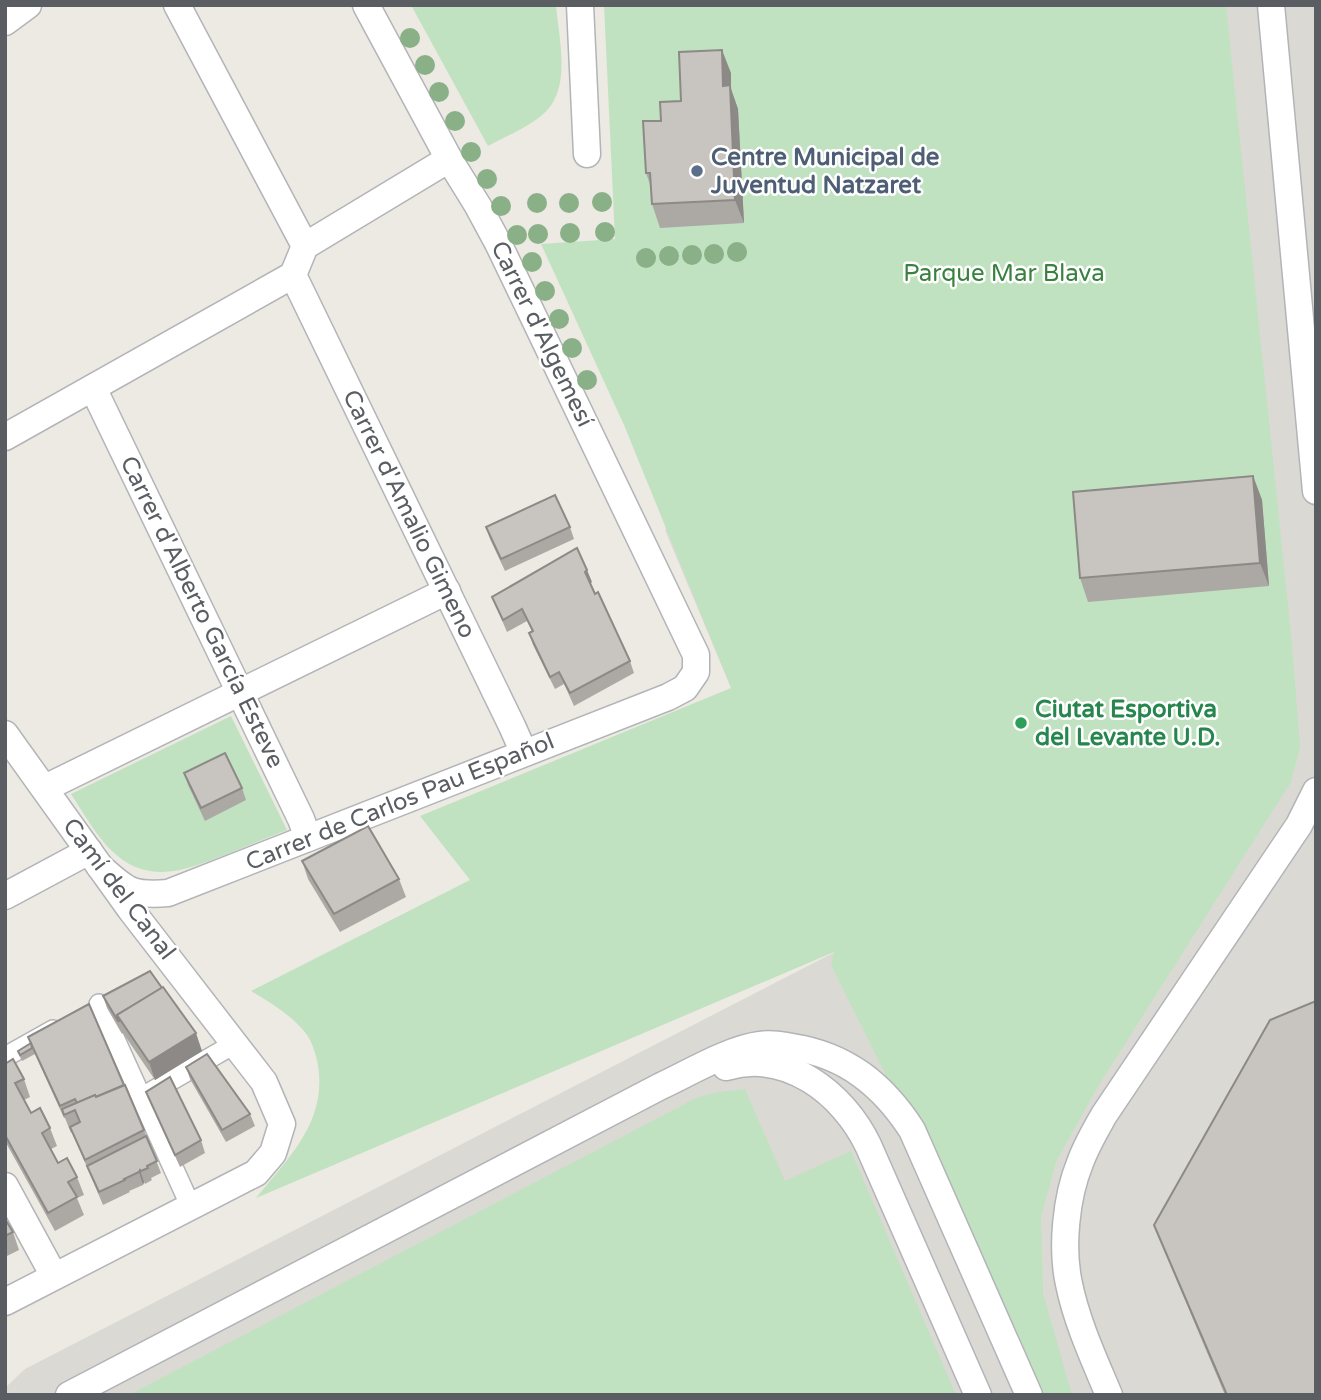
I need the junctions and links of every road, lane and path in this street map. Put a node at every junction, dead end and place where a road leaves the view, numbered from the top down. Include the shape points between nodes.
1 (28, 5) edge
2 (177, 5) edge
3 (366, 5) edge
4 (580, 5) edge
5 (1271, 5) edge
6 (5, 22) edge
7 (587, 154) dead end
8 (449, 159) junction
9 (305, 246) junction
10 (293, 275) junction
11 (93, 387) junction
12 (5, 437) edge
13 (1316, 491) edge
14 (447, 591) junction
15 (696, 673) joint
16 (239, 691) junction
17 (5, 734) edge
18 (524, 753) junction
19 (45, 788) junction
20 (1316, 791) edge
21 (308, 838) junction
22 (94, 859) junction
23 (5, 895) edge
24 (99, 1004) dead end
25 (64, 1024) edge
26 (234, 1044) junction
27 (5, 1056) edge
28 (661, 1086) junction
29 (141, 1097) junction
30 (5, 1186) edge
31 (191, 1207) junction
32 (54, 1276) junction
33 (5, 1302) edge
34 (69, 1395) edge
35 (978, 1395) edge
36 (1029, 1395) edge
37 (1109, 1395) edge

1 - 6 street
2 - 9 street
3 - 8 street, Carrer d'Algemesí
4 - 7 street
5 - 13 street
8 - 9 street
8 - 15 street, Carrer d'Algemesí via 516,280 696,655
9 - 10 street
10 - 11 street
10 - 14 street, Carrer d'Amalio Gimeno
11 - 12 street
11 - 16 street, Carrer d'Alberto García Esteve
14 - 16 street
14 - 18 street, Carrer d'Amalio Gimeno
15 - 18 street, Carrer de Carlos Pau Español via 685,688 668,697
16 - 19 street
16 - 21 street, Carrer d'Alberto García Esteve
17 - 19 street, Camí del Canal
18 - 21 street, Carrer de Carlos Pau Español
19 - 22 street, Camí del Canal
20 - 37 street via 1299,825 1104,1115 1079,1166 1068,1214 1068,1283
21 - 22 street, Carrer de Carlos Pau Español via 168,893 135,893 122,887
22 - 23 street
22 - 26 street, Camí del Canal via 167,967
24 - 29 street
25 - 27 street
26 - 29 street
26 - 31 street, Camí del Canal via 264,1082 282,1124 273,1153 256,1173
28 - 34 street
28 - 35 street via 736,1064 762,1063 800,1074 840,1102 868,1145
28 - 36 street via 761,1044 829,1055 886,1094 912,1130
29 - 31 street
30 - 32 street
31 - 32 street
32 - 33 street

